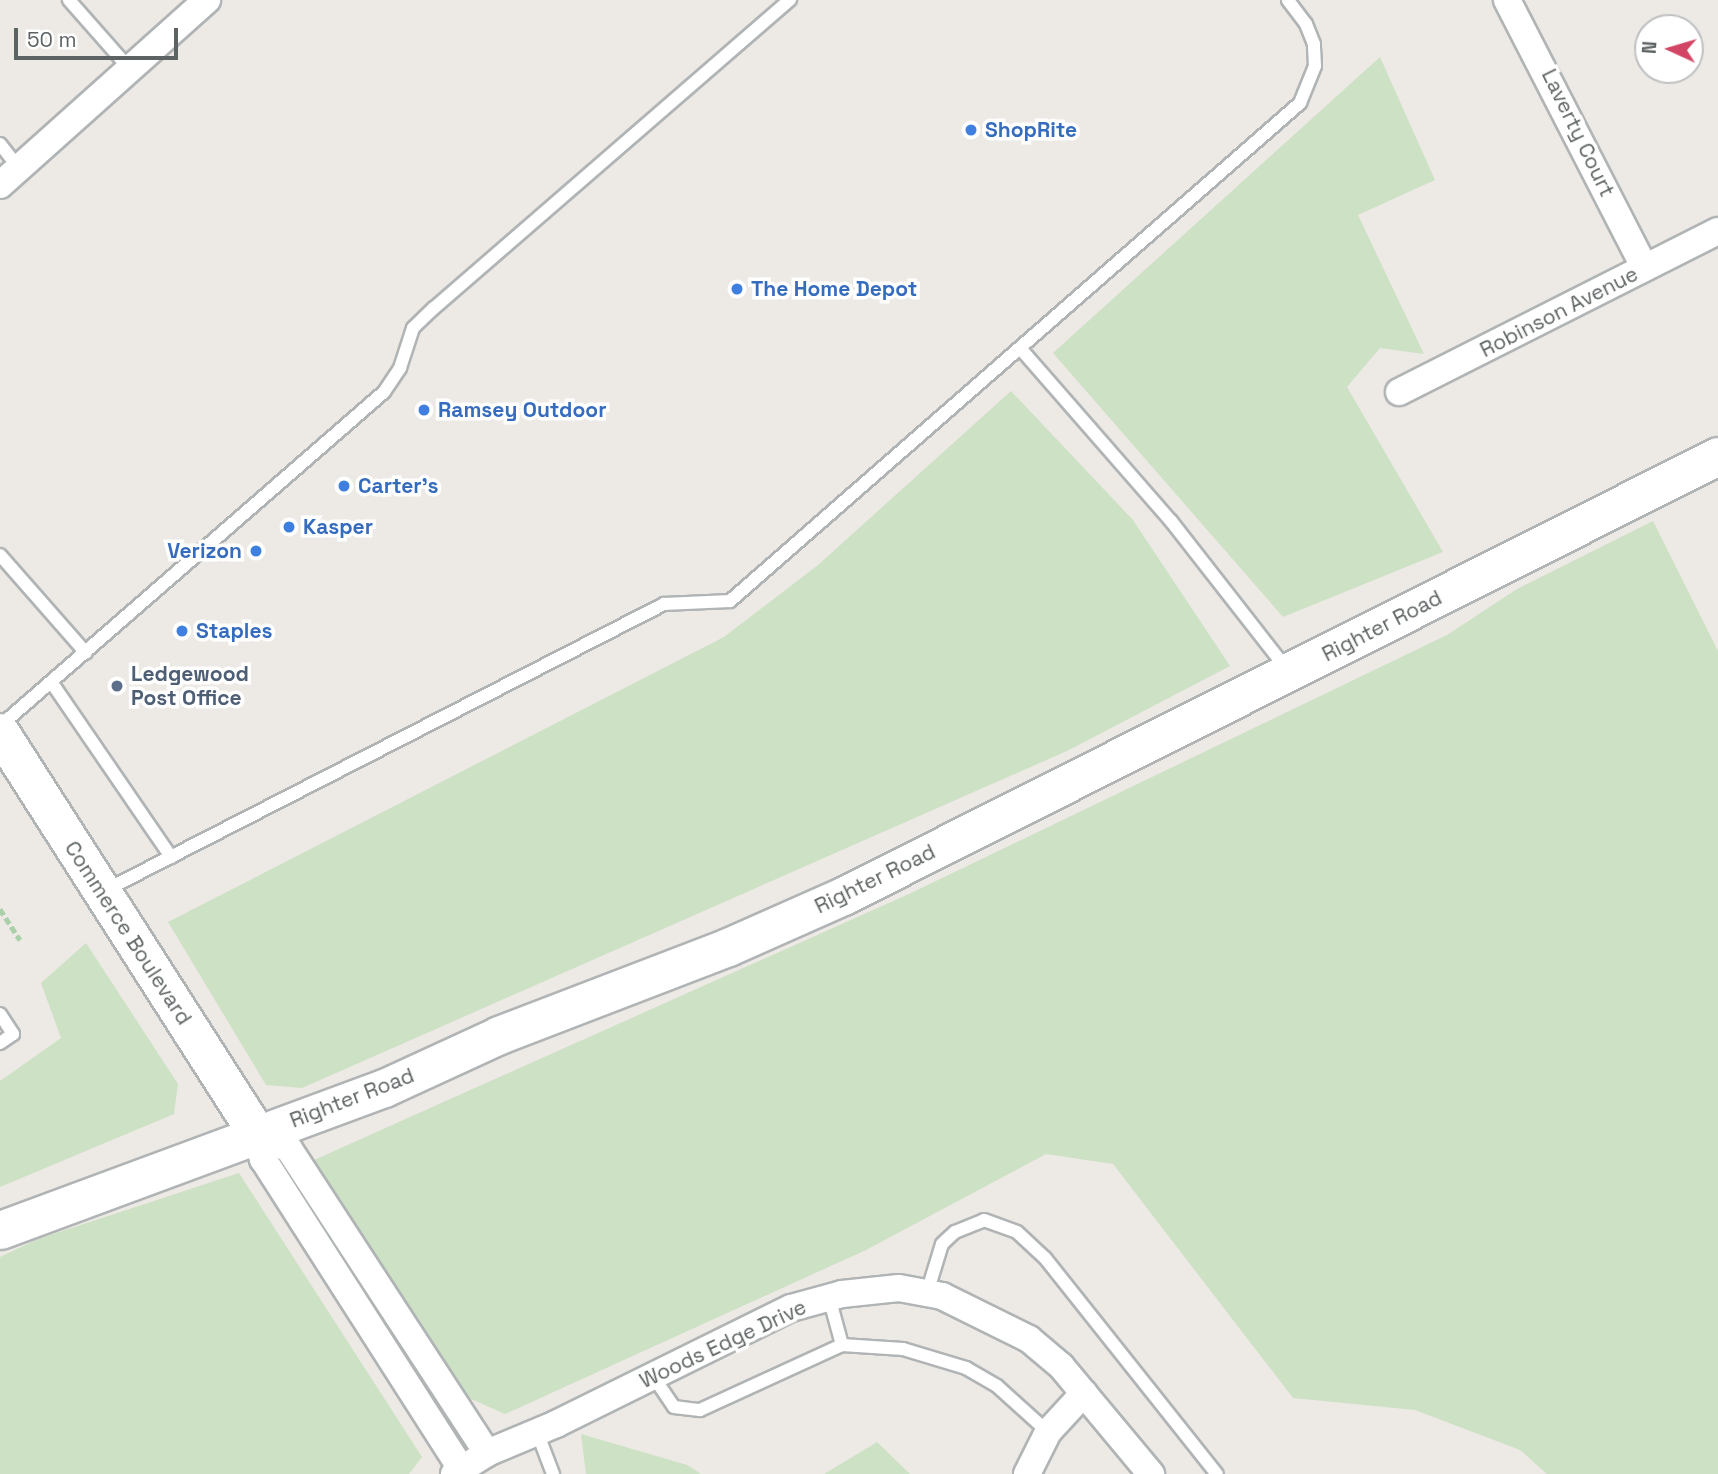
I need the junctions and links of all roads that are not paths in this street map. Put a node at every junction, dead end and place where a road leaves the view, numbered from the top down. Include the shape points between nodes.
1 (69, 0) edge
2 (207, 0) edge
3 (790, 0) edge
4 (1287, 0) edge
5 (1507, 0) edge
6 (128, 67) junction
7 (0, 144) edge
8 (9, 177) edge
9 (1718, 231) edge
10 (1645, 268) junction
11 (1020, 348) junction
12 (1399, 392) dead end
13 (1718, 456) edge
14 (0, 555) edge
15 (86, 653) junction
16 (1291, 673) junction
17 (52, 683) junction
18 (0, 726) edge
19 (0, 732) edge
20 (172, 857) junction
21 (102, 892) junction
22 (0, 1014) edge
23 (0, 1043) edge
24 (257, 1134) junction
25 (0, 1230) edge
26 (927, 1293) junction
27 (829, 1297) junction
28 (842, 1345) junction
29 (653, 1376) junction
30 (1084, 1393) junction
31 (537, 1432) junction
32 (1048, 1432) junction
33 (487, 1453) junction
34 (460, 1473) edge
35 (553, 1474) edge
36 (1027, 1474) edge
37 (1151, 1474) edge
38 (1213, 1474) edge

1 - 6 lane
2 - 6 street
3 - 15 lane via 427,314 413,328 400,368 384,392
4 - 11 lane via 1306,24 1314,44 1315,66 1300,103
5 - 10 street, Laverty Court
6 - 8 street
7 - 8 lane
9 - 10 street, Robinson Avenue
10 - 12 street, Robinson Avenue
11 - 16 lane via 1171,521
11 - 20 lane via 730,601 664,604
13 - 16 street, Righter Road
14 - 15 lane
15 - 17 lane
16 - 24 street, Righter Road via 843,896 728,947 499,1035 384,1088
17 - 18 lane
17 - 20 lane
19 - 21 street, Commerce Boulevard
20 - 21 lane
21 - 24 street, Commerce Boulevard
22 - 23 lane via 13,1034
24 - 25 street, Righter Road
24 - 33 street via 289,1149
24 - 34 street, Commerce Boulevard via 263,1159
26 - 27 street, Woods Edge Drive via 899,1289
26 - 30 street, Woods Edge Drive via 986,1314 1029,1339
26 - 38 lane via 942,1244 955,1232 984,1220 1017,1232 1045,1258
27 - 28 lane
27 - 29 street, Woods Edge Drive via 791,1308
28 - 29 lane via 700,1410 674,1407
28 - 32 lane via 903,1349 966,1368 998,1386
29 - 31 street, Woods Edge Drive
30 - 32 street
30 - 37 street, Woods Edge Drive
31 - 33 street, Woods Edge Drive
31 - 35 lane
32 - 36 street
33 - 34 street, Woods Edge Drive

